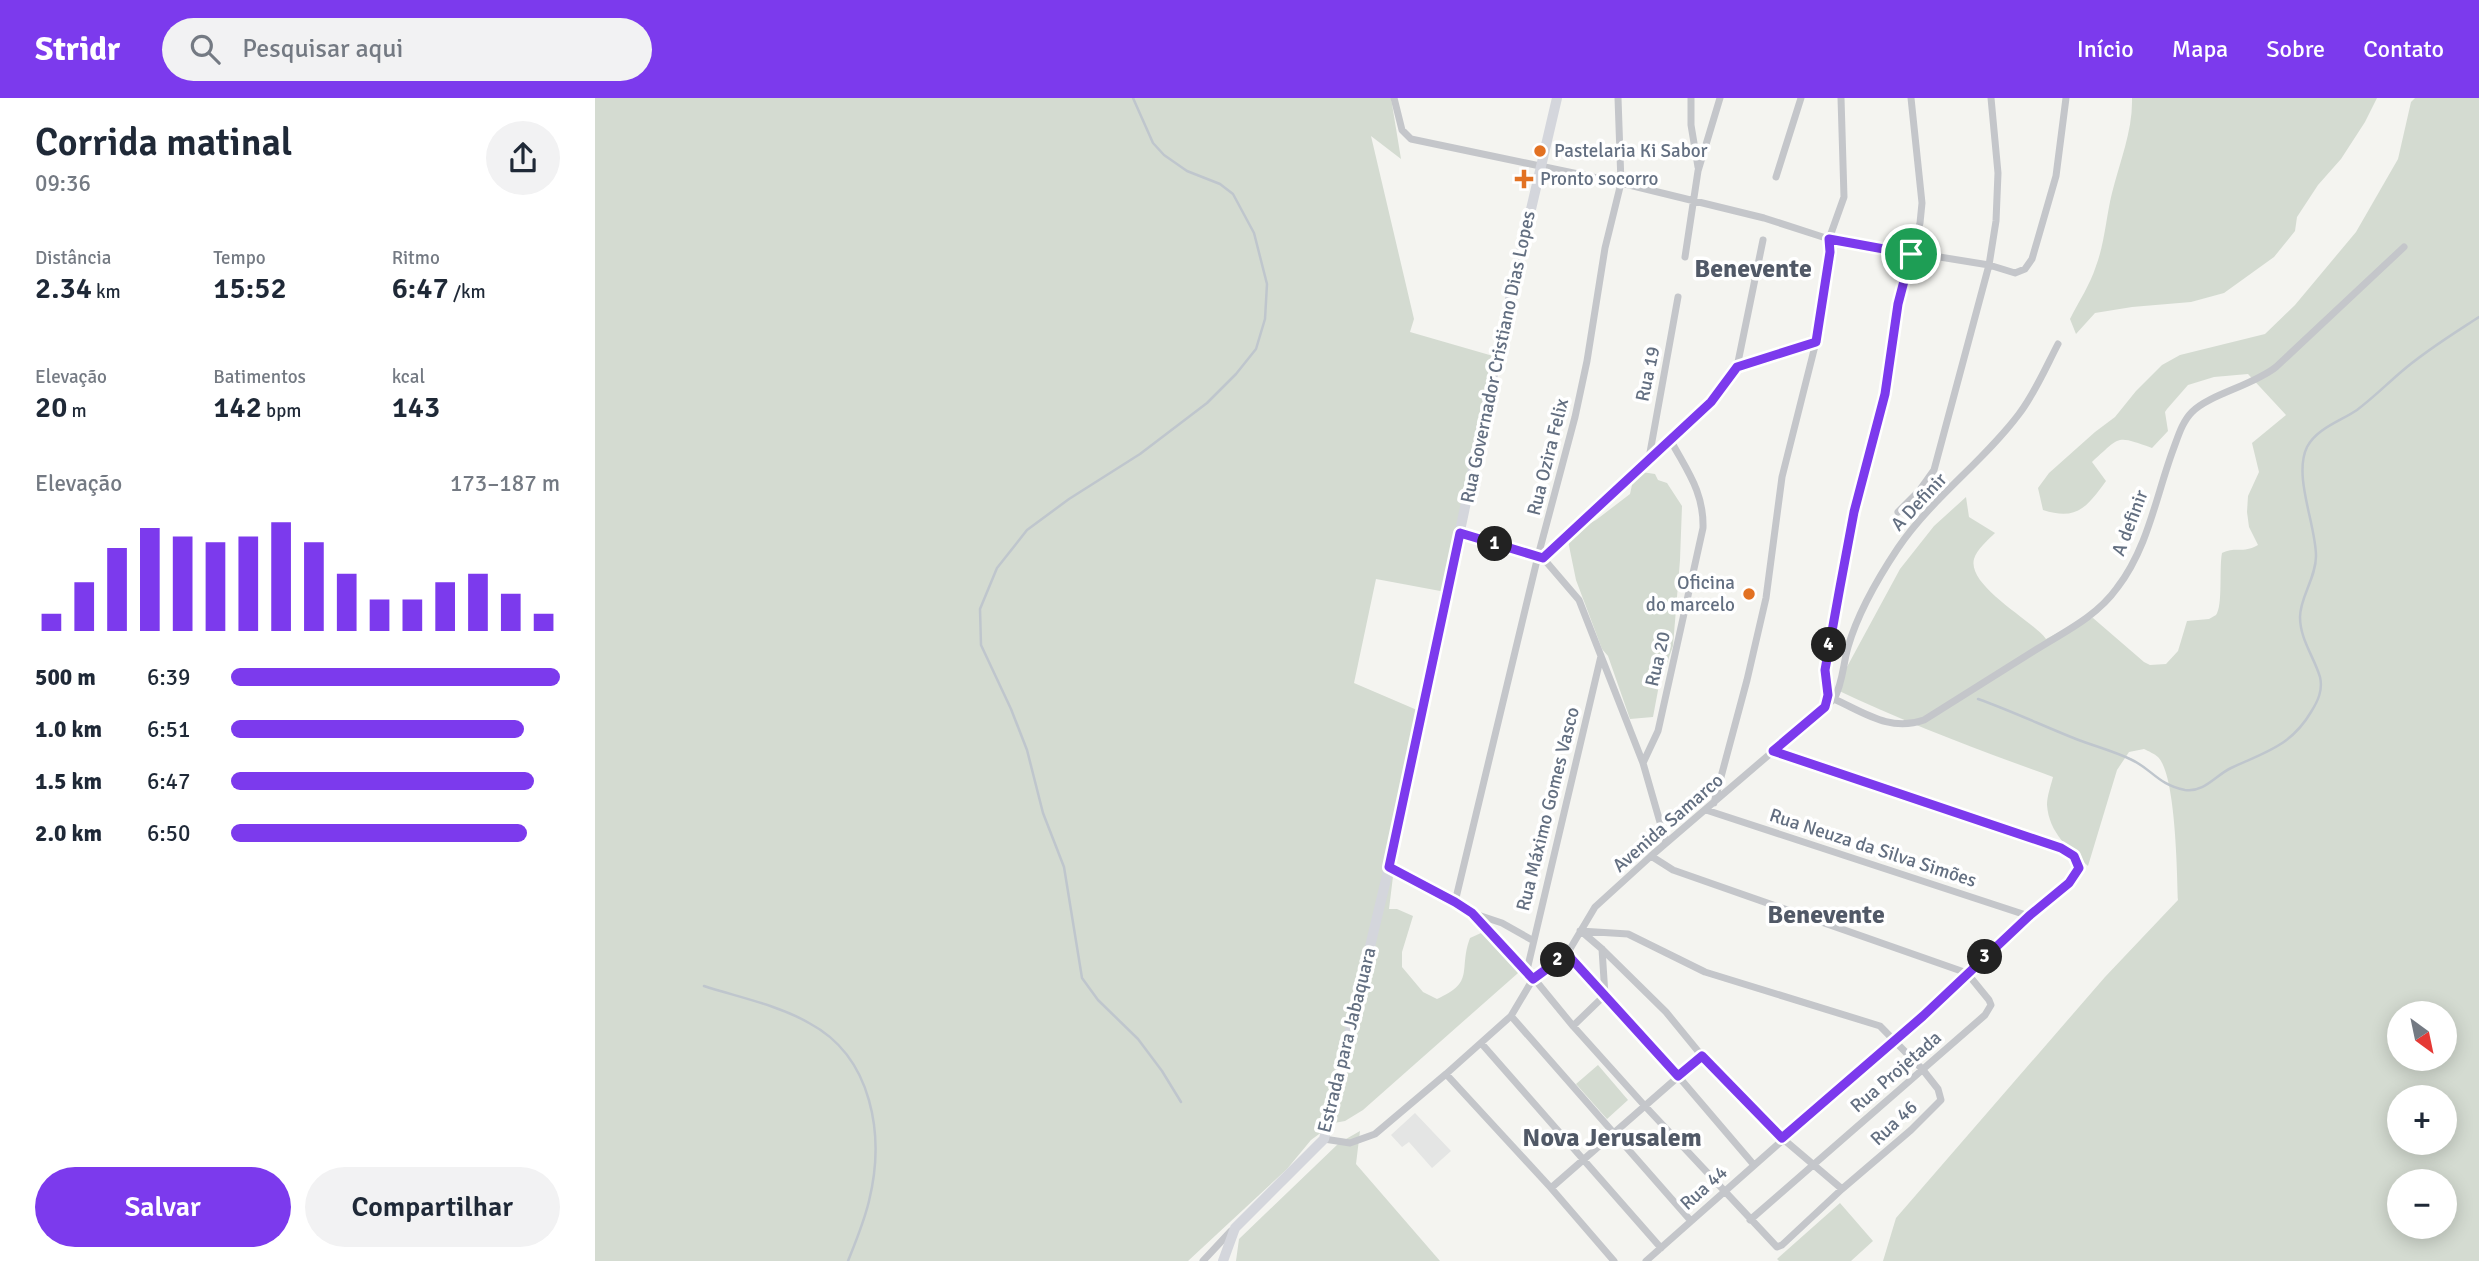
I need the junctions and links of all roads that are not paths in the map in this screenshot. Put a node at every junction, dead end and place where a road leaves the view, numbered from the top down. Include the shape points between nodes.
1 (1394, 98) edge
2 (1557, 98) edge
3 (1618, 98) edge
4 (1691, 98) edge
5 (1720, 98) edge
6 (1801, 98) edge
7 (1841, 98) edge
8 (1911, 98) edge
9 (1991, 98) edge
10 (2066, 98) edge
11 (1541, 166) junction
12 (1698, 171) junction
13 (1776, 177) dead end
14 (1622, 183) junction
15 (1695, 202) junction
16 (1829, 239) junction
17 (1763, 240) dead end
18 (2404, 247) dead end
19 (1911, 254) junction
20 (1685, 257) dead end
21 (1989, 265) junction
22 (1678, 297) dead end
23 (1816, 342) junction
24 (2058, 344) dead end
25 (1737, 367) junction
26 (1671, 441) junction
27 (1649, 458) junction
28 (1898, 512) dead end
29 (1460, 533) junction
30 (1540, 557) junction
31 (1601, 656) junction
32 (1834, 699) junction
33 (1825, 707) junction
34 (1773, 751) junction
35 (1643, 763) junction
36 (1408, 782) joint
37 (1714, 803) junction
38 (1706, 810) junction
39 (1666, 843) junction
40 (1651, 856) junction
41 (1389, 867) junction
42 (1455, 902) junction
43 (1472, 913) junction
44 (2029, 916) junction
45 (1580, 930) junction
46 (1532, 940) junction
47 (1602, 949) junction
48 (1567, 954) junction
49 (1527, 970) junction
50 (1967, 973) junction
51 (1533, 979) junction
52 (1605, 995) junction
53 (1511, 1016) junction
54 (1573, 1026) junction
55 (1896, 1040) junction
56 (1481, 1043) junction
57 (1702, 1056) junction
58 (1923, 1070) junction
59 (1446, 1074) junction
60 (1678, 1076) junction
61 (1644, 1105) junction
62 (1613, 1132) junction
63 (1782, 1138) junction
64 (1324, 1139) junction
65 (1583, 1158) junction
66 (1754, 1165) junction
67 (1814, 1165) junction
68 (1551, 1188) junction
69 (1842, 1189) junction
70 (1725, 1192) junction
71 (1750, 1220) junction
72 (1691, 1221) junction
73 (1235, 1228) junction
74 (1661, 1248) junction
75 (1203, 1261) edge
76 (1223, 1261) edge
77 (1614, 1261) edge
78 (1646, 1261) edge

1 - 11 street via 1402,130 1411,139
2 - 11 street, Rua Governador Cristiano Dias Lopes
3 - 14 street, Rua Ozira Felix
4 - 12 street
5 - 12 street
6 - 13 street
7 - 16 street via 1844,197
8 - 19 street via 1921,203
9 - 21 street via 1999,201
10 - 21 street via 2056,176 2032,259 2020,272
11 - 14 street
11 - 29 street, Rua Governador Cristiano Dias Lopes
12 - 15 street
14 - 15 street
14 - 30 street, Rua Ozira Felix via 1605,248 1575,417
15 - 16 street
15 - 20 street
16 - 19 street
16 - 23 street
17 - 25 street
18 - 32 street, A definir via 2276,367 2190,414 2133,564 2091,615 1910,725 1887,723
19 - 21 street
19 - 33 street via 1898,304 1885,394 1854,512 1825,670
21 - 28 street via 1934,470
22 - 27 street, Rua 19
23 - 25 street
23 - 37 street via 1782,477 1766,598 1748,680
24 - 32 street, A Definir via 2020,413 1910,531 1875,584 1848,645
25 - 26 street via 1711,402
26 - 27 street
26 - 35 street, Rua 20 via 1701,497 1703,528 1658,731
27 - 30 street
29 - 30 street
29 - 36 street, Rua Governador Cristiano Dias Lopes
30 - 31 street via 1579,600
30 - 42 street, Rua Ozira Felix
31 - 35 street
31 - 46 street, Rua Máximo Gomes Vasco
32 - 33 street, Avenida Samarco
33 - 34 street, Avenida Samarco
34 - 37 street, Avenida Samarco
34 - 44 street, Rua 44 via 2069,852 2078,862 2074,877
35 - 39 street
36 - 41 street, Estrada para Jabaquara
37 - 38 street, Avenida Samarco
38 - 39 street, Avenida Samarco
38 - 44 street, Rua Neuza da Silva Simões
39 - 40 street, Avenida Samarco
40 - 45 street, Avenida Samarco via 1595,907
40 - 50 street via 1673,870
41 - 42 street
41 - 64 street, Estrada para Jabaquara
42 - 43 street
43 - 46 street
43 - 49 street
44 - 50 street, Rua 44
45 - 47 street
45 - 48 street, Avenida Samarco
45 - 55 street, Rua 46 via 1628,934 1705,972 1880,1026
46 - 49 street, Rua Máximo Gomes Vasco
47 - 52 street
47 - 57 street via 1666,1012
48 - 51 street, Avenida Samarco
48 - 52 street
49 - 51 street
50 - 55 street, Rua 44
50 - 58 street, Rua Projetada via 1989,1000 1990,1010
51 - 53 street
51 - 54 street
52 - 54 street
52 - 60 street
53 - 56 street
53 - 62 street
54 - 61 street
55 - 58 street, Rua 46
55 - 63 street, Rua 44
56 - 59 street
56 - 65 street
57 - 60 street
57 - 63 street
58 - 67 street, Rua Projetada
58 - 69 street, Rua 46 via 1941,1100
59 - 64 street via 1375,1134 1350,1143
59 - 68 street
60 - 61 street
60 - 66 street
61 - 62 street
61 - 70 street
62 - 65 street
62 - 72 street
63 - 66 street, Rua 44
63 - 67 street
64 - 73 street, Estrada para Jabaquara
65 - 68 street
65 - 74 street
66 - 70 street, Rua 44
67 - 69 street
67 - 71 street, Rua Projetada
68 - 77 street
69 - 71 street via 1779,1247
70 - 71 street
70 - 72 street, Rua 44
72 - 74 street, Rua 44
73 - 75 street
73 - 76 street, Estrada para Jabaquara
74 - 78 street, Rua 44

